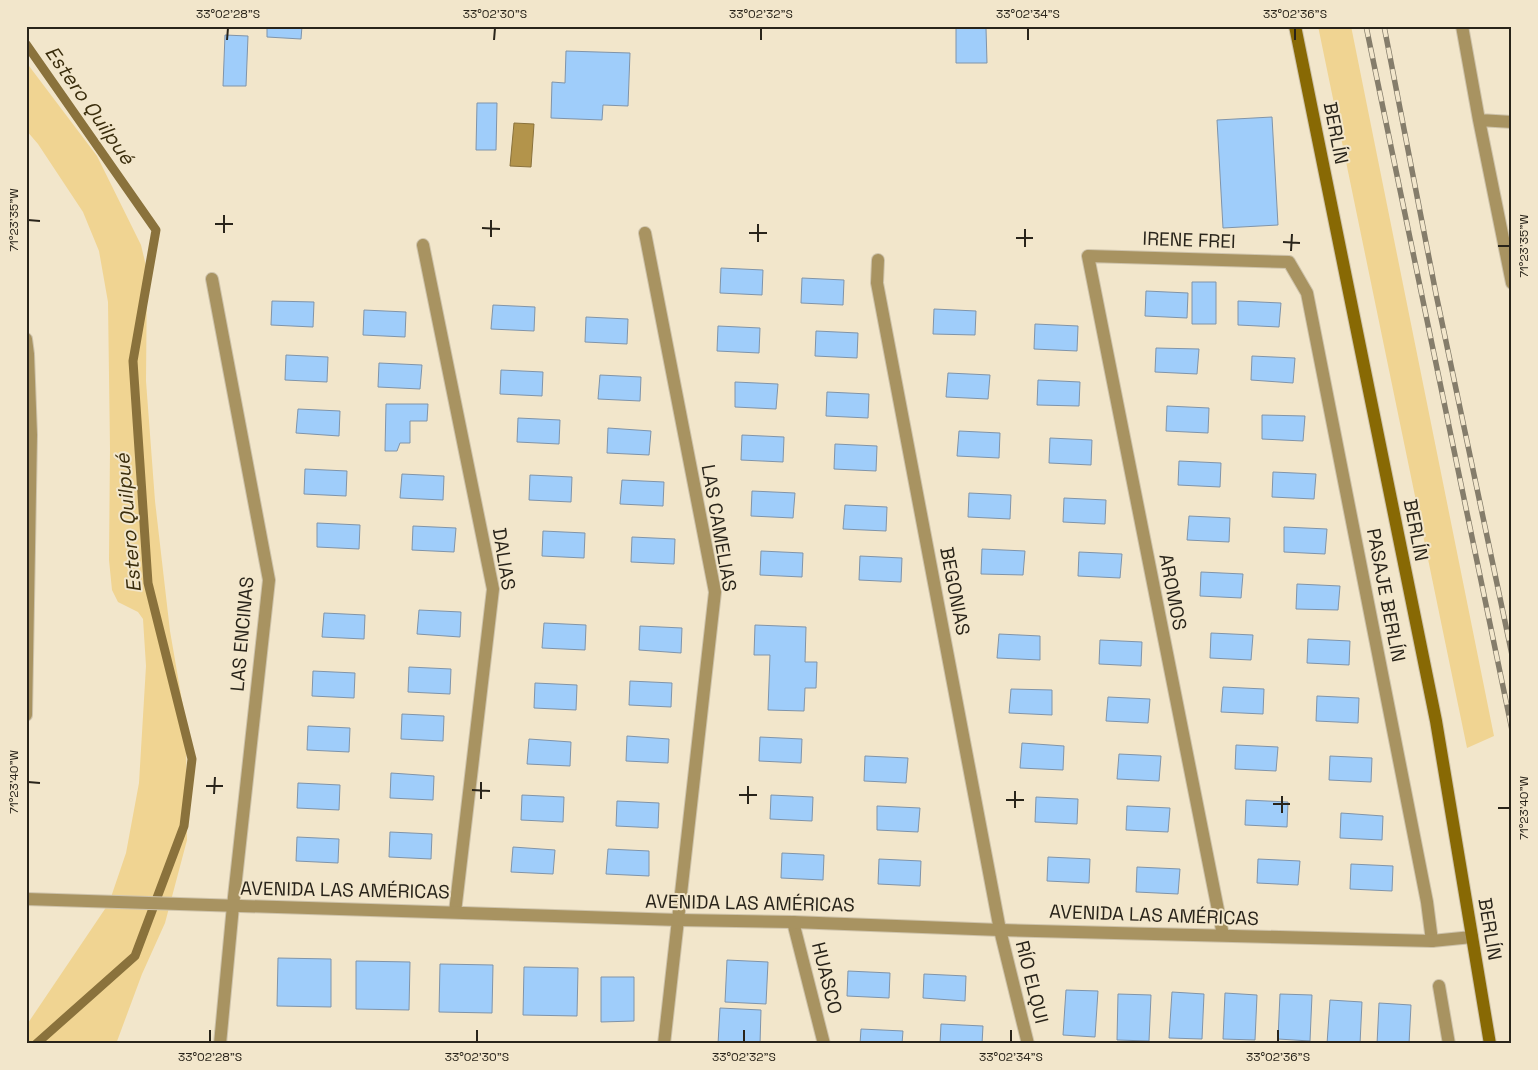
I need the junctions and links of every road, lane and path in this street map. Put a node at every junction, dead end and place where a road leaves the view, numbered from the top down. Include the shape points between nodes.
1 (1295, 26) edge
2 (1462, 26) edge
3 (1479, 120) junction
4 (1512, 122) edge
5 (645, 233) dead end
6 (423, 245) dead end
7 (1088, 256) joint
8 (878, 260) dead end
9 (1289, 262) joint
10 (212, 279) dead end
11 (1512, 283) edge
12 (26, 339) edge
13 (29, 435) edge
14 (26, 716) edge
15 (26, 899) edge
16 (233, 906) junction
17 (455, 912) junction
18 (678, 920) junction
19 (793, 922) junction
20 (1000, 930) junction
21 (1223, 936) junction
22 (1472, 936) junction
23 (1432, 941) junction
24 (1439, 986) dead end
25 (220, 1044) edge
26 (664, 1044) edge
27 (824, 1044) edge
28 (1028, 1044) edge
29 (1449, 1044) edge
30 (1490, 1044) edge

1 - 22 main road, BERLÍN via 1436,721
2 - 3 street
3 - 4 street
3 - 11 street
5 - 18 street, LAS CAMELIAS via 714,592
6 - 17 street, DALIAS via 493,589
7 - 9 street, IRENE FREI
7 - 21 street, AROMOS
8 - 20 street, BEGONIAS via 876,283
9 - 23 street, PASAJE BERLÍN via 1307,293
10 - 16 street, LAS ENCINAS via 269,580
12 - 13 street
13 - 14 street
15 - 16 street, AVENIDA LAS AMÉRICAS
16 - 17 street, AVENIDA LAS AMÉRICAS
16 - 25 street, LAS ENCINAS
17 - 18 street, AVENIDA LAS AMÉRICAS
18 - 19 street, AVENIDA LAS AMÉRICAS
18 - 26 street, LAS CAMELIAS
19 - 20 street, AVENIDA LAS AMÉRICAS
19 - 27 street, HUASCO
20 - 21 street, AVENIDA LAS AMÉRICAS
20 - 28 street, RÍO ELQUI
21 - 23 street, AVENIDA LAS AMÉRICAS
22 - 23 street, AVENIDA LAS AMÉRICAS
22 - 30 main road, BERLÍN
24 - 29 street

